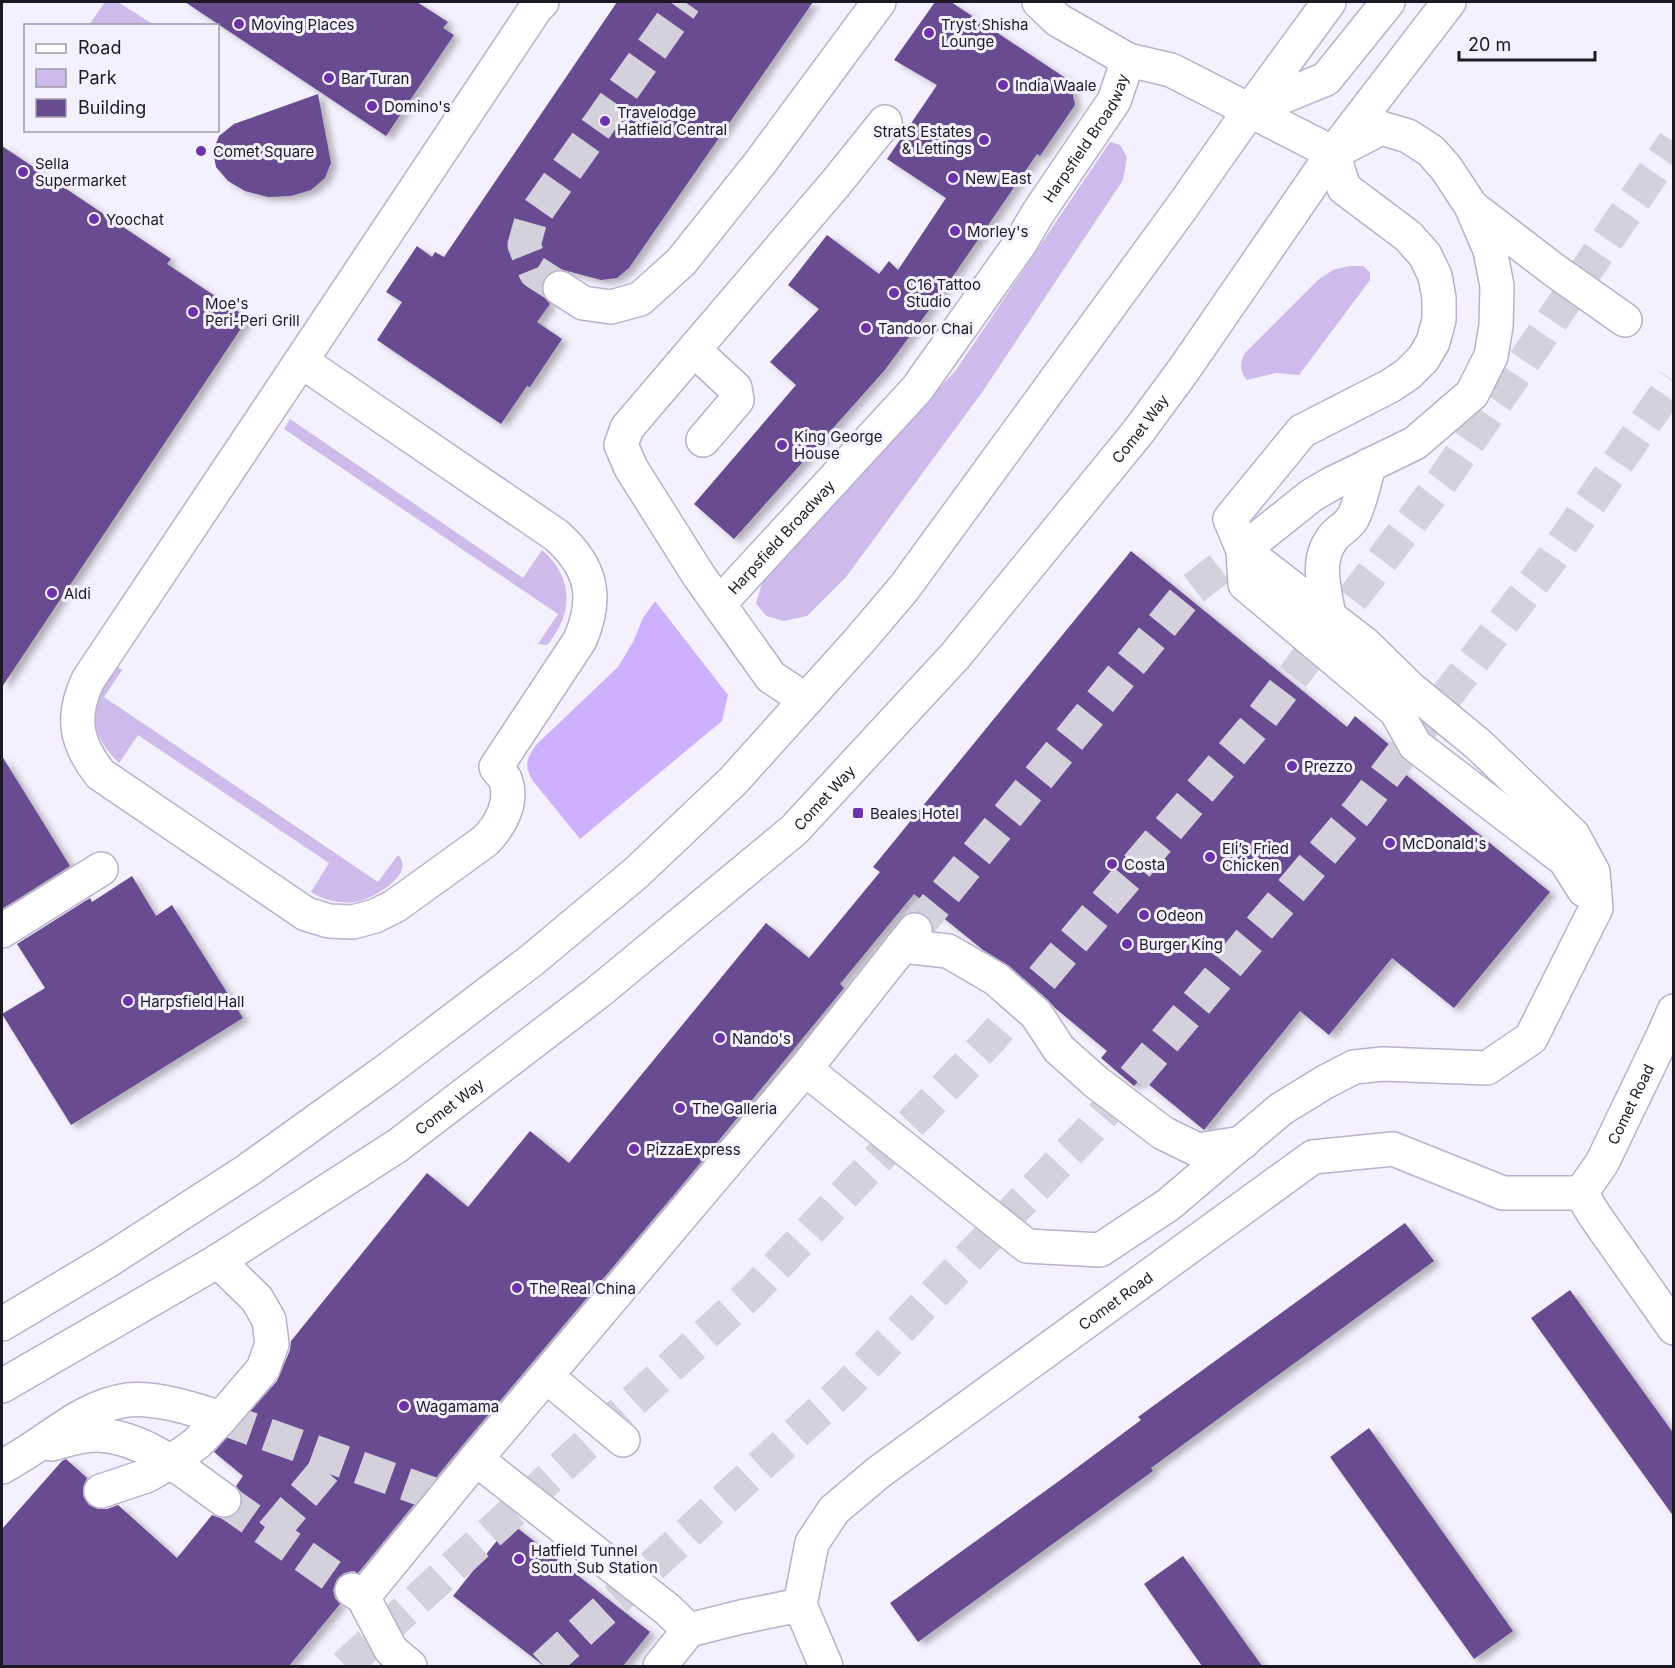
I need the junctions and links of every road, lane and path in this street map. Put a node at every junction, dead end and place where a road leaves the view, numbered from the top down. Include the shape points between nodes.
1 (879, 2) edge
2 (1039, 2) edge
3 (1329, 2) edge
4 (1388, 2) edge
5 (1449, 2) edge
6 (535, 4) edge
7 (1128, 60) junction
8 (1250, 110) junction
9 (885, 122) dead end
10 (1333, 153) junction
11 (1471, 206) junction
12 (560, 288) tunnel mouth
13 (1625, 320) dead end
14 (694, 350) junction
15 (301, 361) junction
16 (703, 440) dead end
17 (1369, 465) junction
18 (1243, 550) junction
19 (720, 603) junction
20 (1329, 616) junction
21 (806, 700) junction
22 (101, 868) dead end
23 (1596, 908) junction
24 (2, 931) edge
25 (1674, 1011) edge
26 (805, 1069) junction
27 (1244, 1142) junction
28 (1581, 1193) junction
29 (218, 1261) junction
30 (2, 1324) edge
31 (1674, 1328) edge
32 (546, 1376) junction
33 (2, 1386) edge
34 (221, 1419) junction
35 (623, 1440) dead end
36 (31, 1450) junction
37 (477, 1459) junction
38 (171, 1462) junction
39 (2, 1467) edge
40 (101, 1491) dead end
41 (224, 1500) tunnel mouth
42 (800, 1605) junction
43 (688, 1630) junction
44 (410, 1666) edge
45 (660, 1666) edge
46 (826, 1666) edge

1 - 12 main road via 681,262 640,299 611,307 583,303
2 - 7 main road via 1058,21
3 - 8 main road
4 - 8 main road via 1326,78
5 - 10 main road, Comet Way
6 - 15 main road
7 - 8 main road via 1171,70
7 - 19 main road, Harpsfield Broadway via 1114,100 1021,242 917,389
8 - 10 main road
8 - 21 main road via 904,588
9 - 14 main road
10 - 11 main road via 1382,128 1408,136 1431,151
10 - 18 main road via 1344,188 1408,236 1425,255 1435,276 1438,320 1433,342 1408,374 1302,431 1230,519
10 - 29 main road, Comet Way via 1138,432 955,656 794,830 597,993 398,1146
11 - 13 main road
11 - 17 main road via 1490,250 1497,286 1491,356 1472,394 1415,443
14 - 16 main road via 735,388 737,400
14 - 19 main road via 627,428 621,445 631,468
15 - 15 main road via 556,535 582,564 590,602 588,622 580,640 496,767 507,792 506,806 495,831 395,906 353,922 329,921 306,914 100,774 89,760 78,730 79,704 88,680
17 - 18 main road via 1312,495
17 - 20 main road via 1353,519 1333,536 1322,560
18 - 20 main road
18 - 23 main road via 1245,584 1396,711 1415,745 1565,860
19 - 21 main road via 771,677
20 - 23 main road via 1479,745 1573,835 1593,872
21 - 30 main road via 733,781 661,850 532,960 248,1170 110,1260
22 - 24 main road
23 - 27 main road via 1532,1038 1488,1068 1383,1064 1354,1068 1281,1109
25 - 28 main road, Comet Road via 1602,1163
26 - 27 main road via 1027,1246 1100,1250 1168,1204
26 - 27 main road via 909,938 948,951 996,979 1036,1014 1059,1049 1163,1133 1198,1150
26 - 32 main road
28 - 31 main road
28 - 42 main road, Comet Road via 1503,1193 1393,1149 1313,1157 879,1472 834,1510 812,1543
29 - 33 main road, Comet Way
29 - 34 main road via 257,1299 269,1320 272,1344 262,1369
32 - 35 main road
32 - 37 main road
34 - 36 main road via 162,1402 127,1400 94,1410
34 - 38 main road
36 - 38 main road via 97,1434 128,1440
36 - 39 main road
37 - 43 main road via 667,1609
37 - 44 main road via 437,1496 358,1593 391,1650
38 - 40 main road via 146,1476
38 - 41 main road
42 - 43 main road
42 - 46 main road
43 - 45 main road

